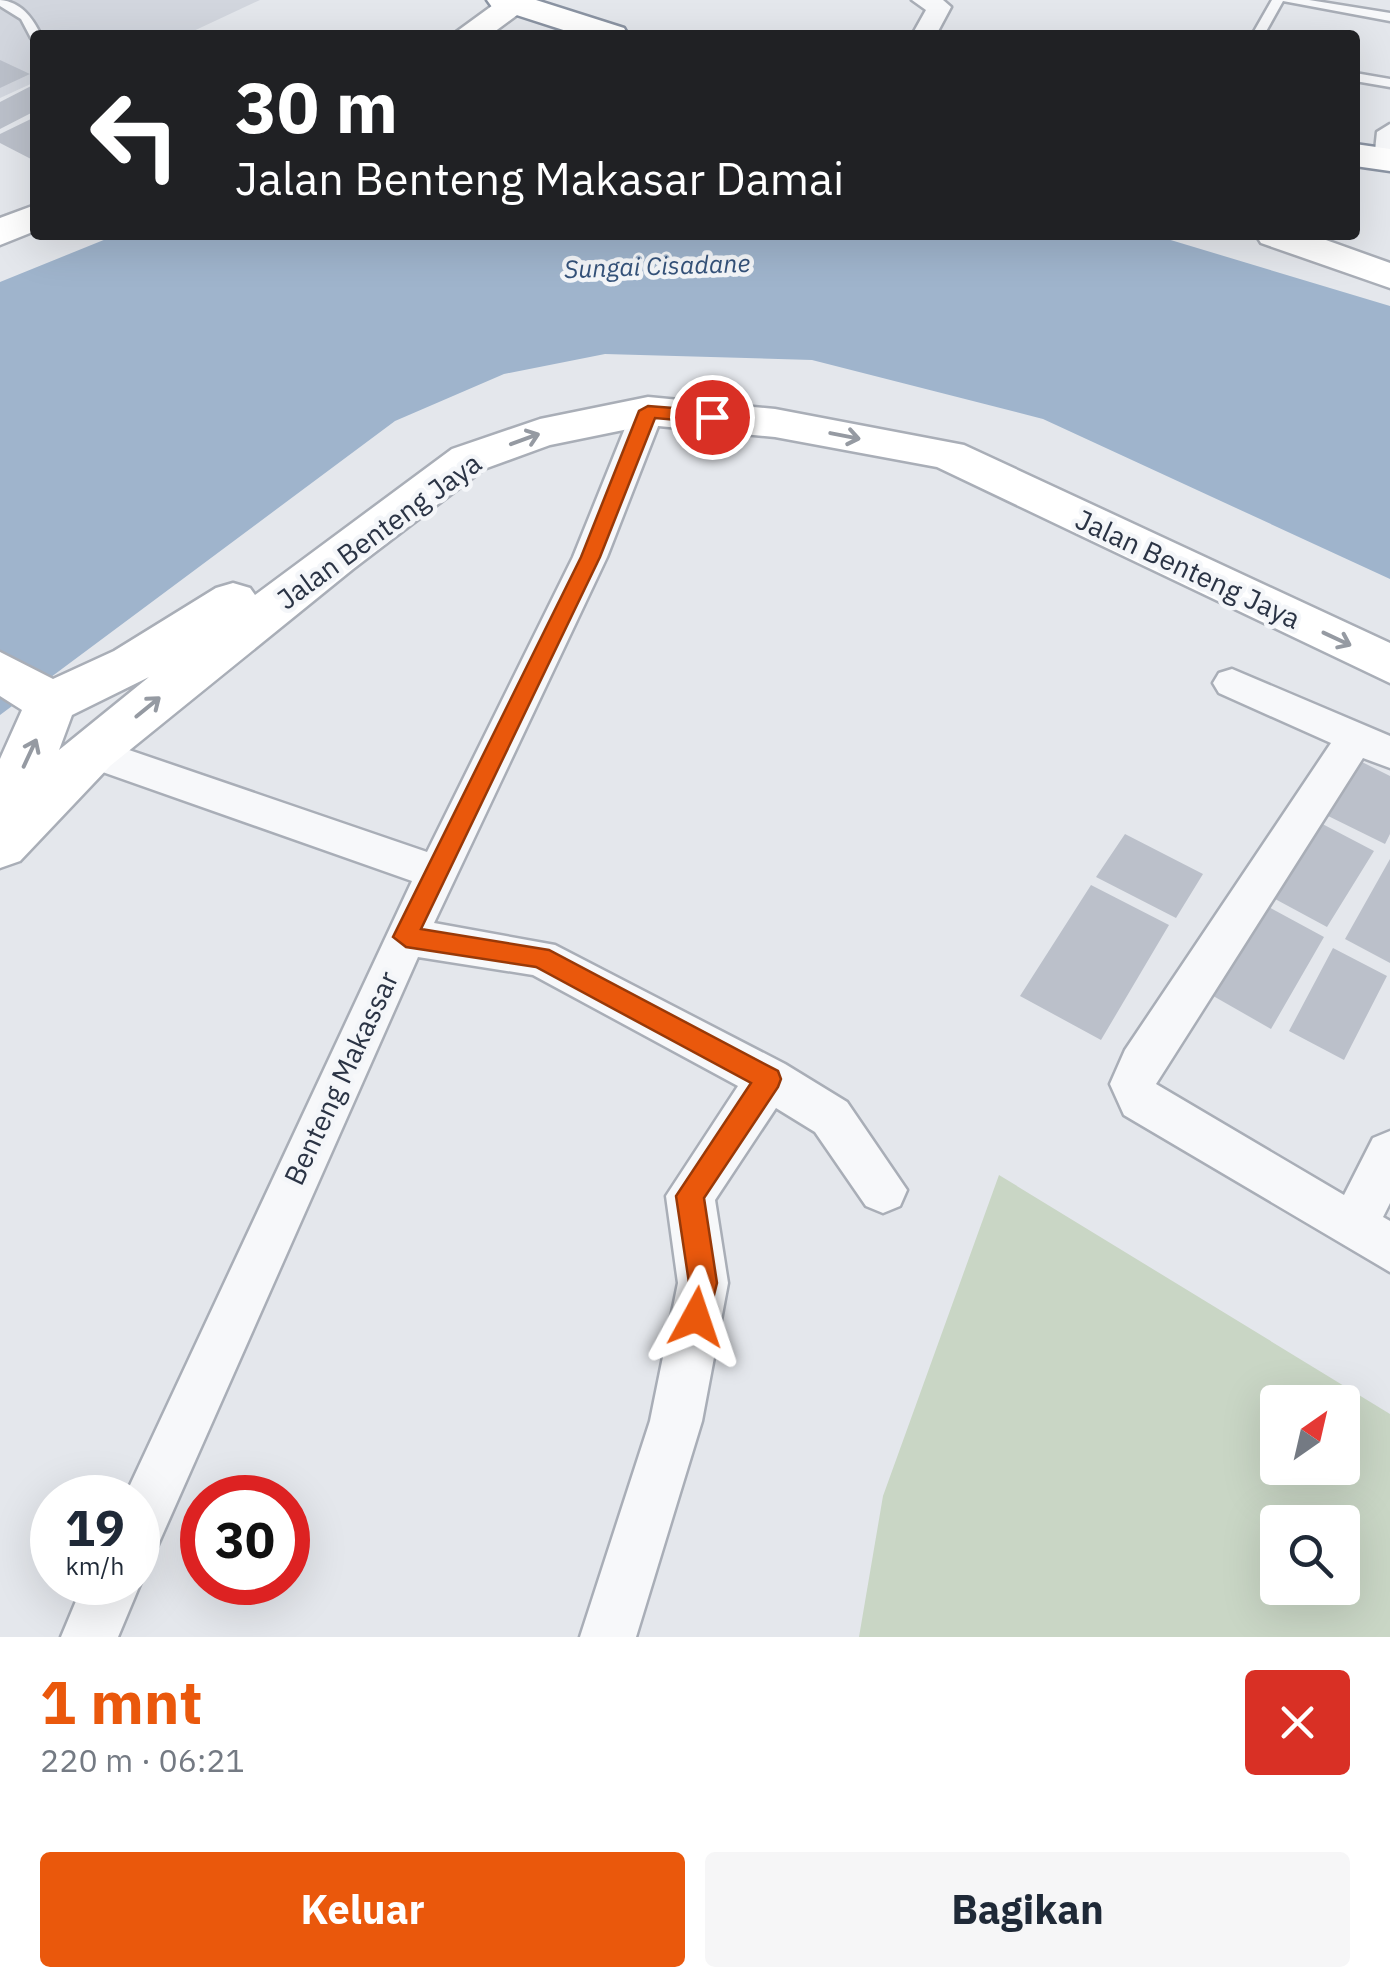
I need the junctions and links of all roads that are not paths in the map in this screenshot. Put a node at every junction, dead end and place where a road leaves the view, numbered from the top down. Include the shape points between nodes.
1 (0, 0) edge
2 (924, 0) edge
3 (1278, 0) edge
4 (1288, 0) edge
5 (514, 1) edge
6 (1390, 17) edge
7 (32, 30) edge
8 (475, 30) edge
9 (598, 30) edge
10 (927, 30) edge
11 (1261, 30) edge
12 (1360, 78) edge
13 (1390, 83) edge
14 (30, 218) edge
15 (0, 233) edge
16 (1289, 240) edge
17 (1390, 276) edge
18 (648, 411) junction
19 (336, 557) junction
20 (1390, 664) edge
21 (1232, 683) dead end
22 (29, 690) edge
23 (1373, 744) edge
24 (91, 752) junction
25 (0, 798) edge
26 (0, 844) edge
27 (437, 872) junction
28 (406, 937) junction
29 (768, 1079) junction
30 (1390, 1153) edge
31 (883, 1190) dead end
32 (1372, 1237) edge
33 (160, 1479) edge
34 (104, 1605) edge
35 (89, 1637) edge
36 (608, 1637) edge

1 - 7 lane via 26,17
2 - 10 street via 939,7
3 - 11 lane
4 - 6 lane
5 - 8 main road
5 - 9 main road
12 - 13 lane
14 - 15 main road
16 - 17 main road
19 -> 18 main road, Jalan Benteng Jaya via 468,459 540,433
18 -> 20 main road, Jalan Benteng Jaya via 775,422 948,455
18 - 27 street, Benteng Makassar via 590,557
19 - 22 main road via 263,581 132,664
24 -> 19 main road, Jalan Benteng Jaya
21 - 23 street
25 -> 22 main road via 28,763
23 - 32 street via 1140,1064 1133,1084 1140,1100
24 - 26 main road, Jalan Benteng Jaya
24 - 27 street
27 - 28 street, Benteng Makassar
28 - 29 street via 540,958
28 - 33 street, Benteng Makassar
29 - 31 street via 831,1117
29 - 36 street via 690,1196 703,1283 676,1421
30 - 32 street
34 - 35 street

